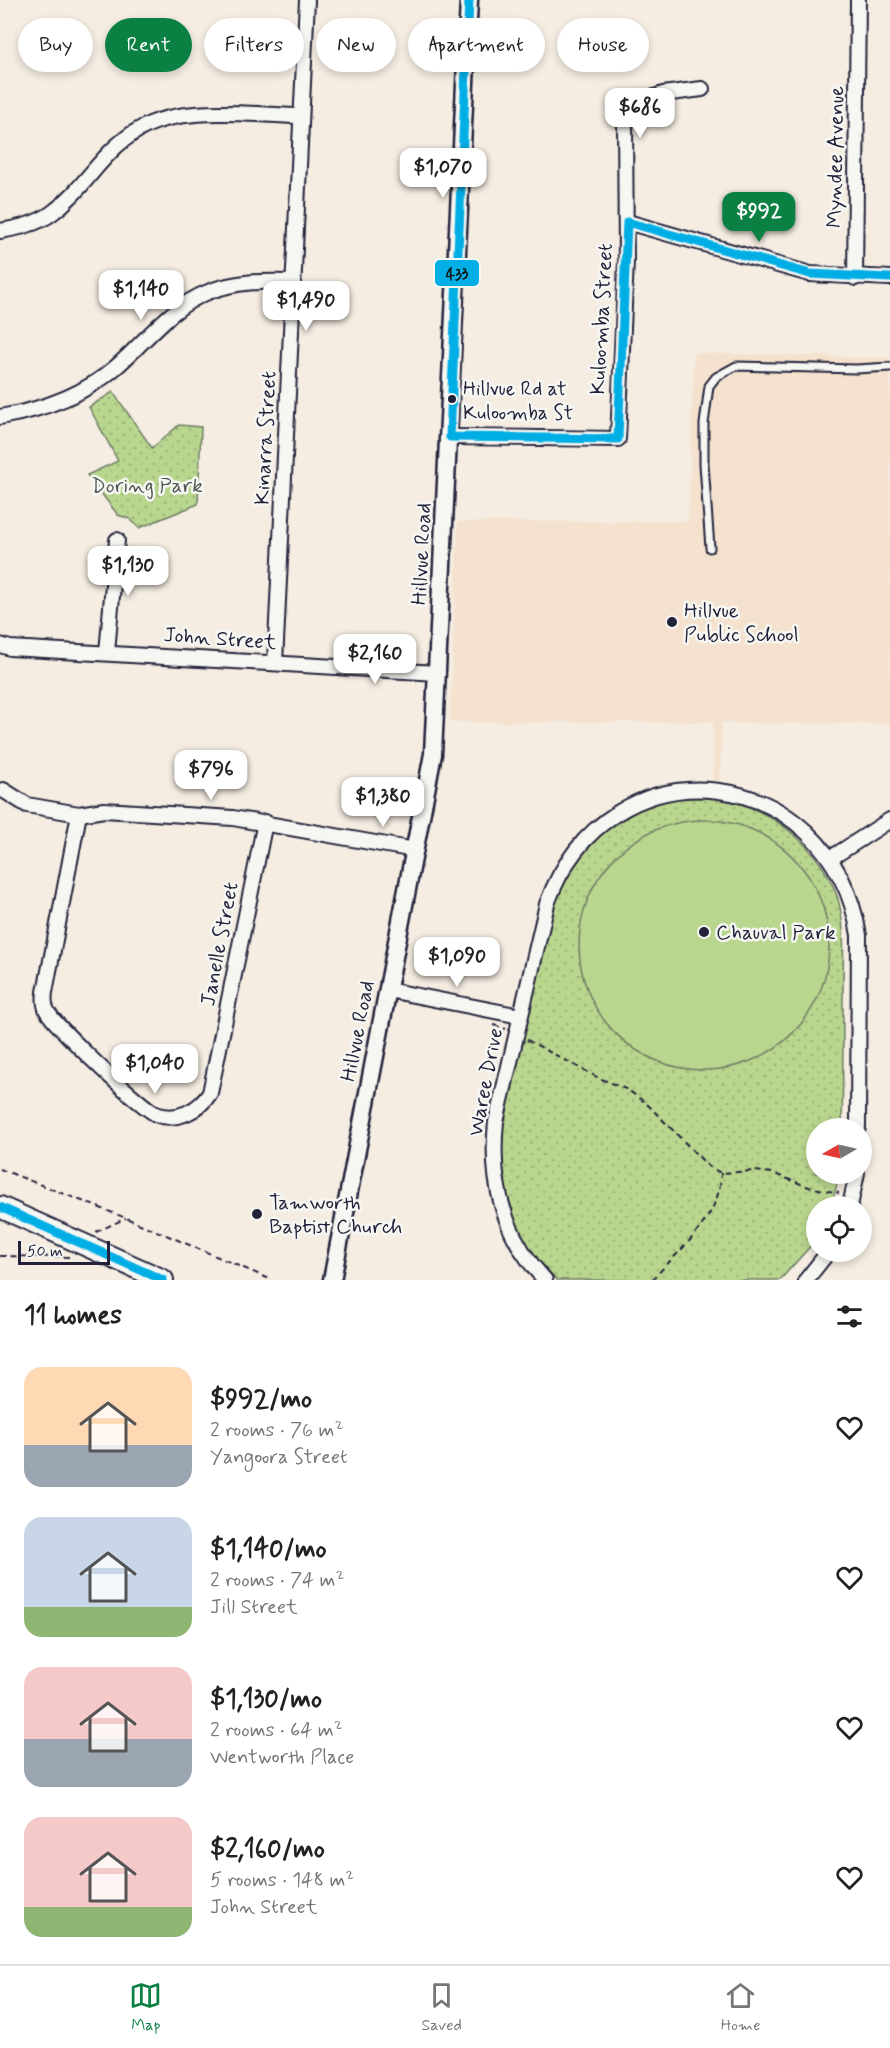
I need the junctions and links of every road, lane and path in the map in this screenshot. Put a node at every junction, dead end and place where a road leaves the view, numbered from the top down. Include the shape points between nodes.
1 (307, 0) edge
2 (469, 0) edge
3 (858, 0) edge
4 (702, 89) dead end
5 (301, 116) junction
6 (627, 222) junction
7 (0, 231) edge
8 (855, 278) junction
9 (890, 278) edge
10 (293, 282) junction
11 (890, 367) edge
12 (0, 417) edge
13 (450, 437) junction
14 (117, 540) dead end
15 (710, 548) dead end
16 (0, 645) edge
17 (107, 652) junction
18 (275, 663) junction
19 (438, 672) junction
20 (3, 790) dead end
21 (79, 814) junction
22 (890, 820) edge
23 (265, 822) junction
24 (416, 850) junction
25 (831, 858) junction
26 (388, 990) junction
27 (520, 1016) junction
28 (517, 1034) junction
29 (858, 1118) edge
30 (0, 1169) edge
31 (722, 1173) junction
32 (836, 1196) edge
33 (0, 1207) edge
34 (820, 1262) edge
35 (163, 1280) edge
36 (272, 1280) edge
37 (332, 1280) edge
38 (545, 1280) edge
39 (652, 1280) edge
40 (806, 1280) edge

1 - 5 street, Kinarra Street
2 - 13 street, Hillvue Road
3 - 8 street, Myndee Avenue
4 - 6 street, Kuloomba Street via 663,94 637,103 625,119
5 - 7 street via 209,114 152,123 111,149 51,213 30,224
5 - 10 street, Kinarra Street
6 - 8 street via 810,274
6 - 13 street, Kuloomba Street via 618,439
8 - 9 street
10 - 12 street via 253,281 207,292 184,304 115,368 84,389 39,408
10 - 18 street, Kinarra Street
11 - 15 lane via 736,366 716,377 708,393 704,424
13 - 19 street, Hillvue Road
14 - 17 street
16 - 17 street, John Street
17 - 18 street, John Street
18 - 19 street, John Street
19 - 24 street, Hillvue Road via 433,754
20 - 21 street via 27,805
21 - 23 street via 104,810
21 - 23 street, Janelle Street via 45,1005 133,1098 147,1109 170,1116 195,1109 210,1093
22 - 25 street
23 - 24 street
24 - 26 street, Hillvue Road
25 - 27 street, Waree Drive via 793,821 750,798 723,791 673,792 628,806 589,833 555,881
25 - 29 street, Waree Drive via 855,910 858,935
26 - 27 street
26 - 37 street, Hillvue Road
27 - 28 street, Waree Drive
28 - 31 path via 628,1090 709,1167
28 - 38 street, Waree Drive via 495,1122 494,1178 510,1229
30 - 36 path
31 - 32 path via 772,1173
31 - 39 path via 712,1209 690,1240
33 - 35 main road
34 - 40 street

